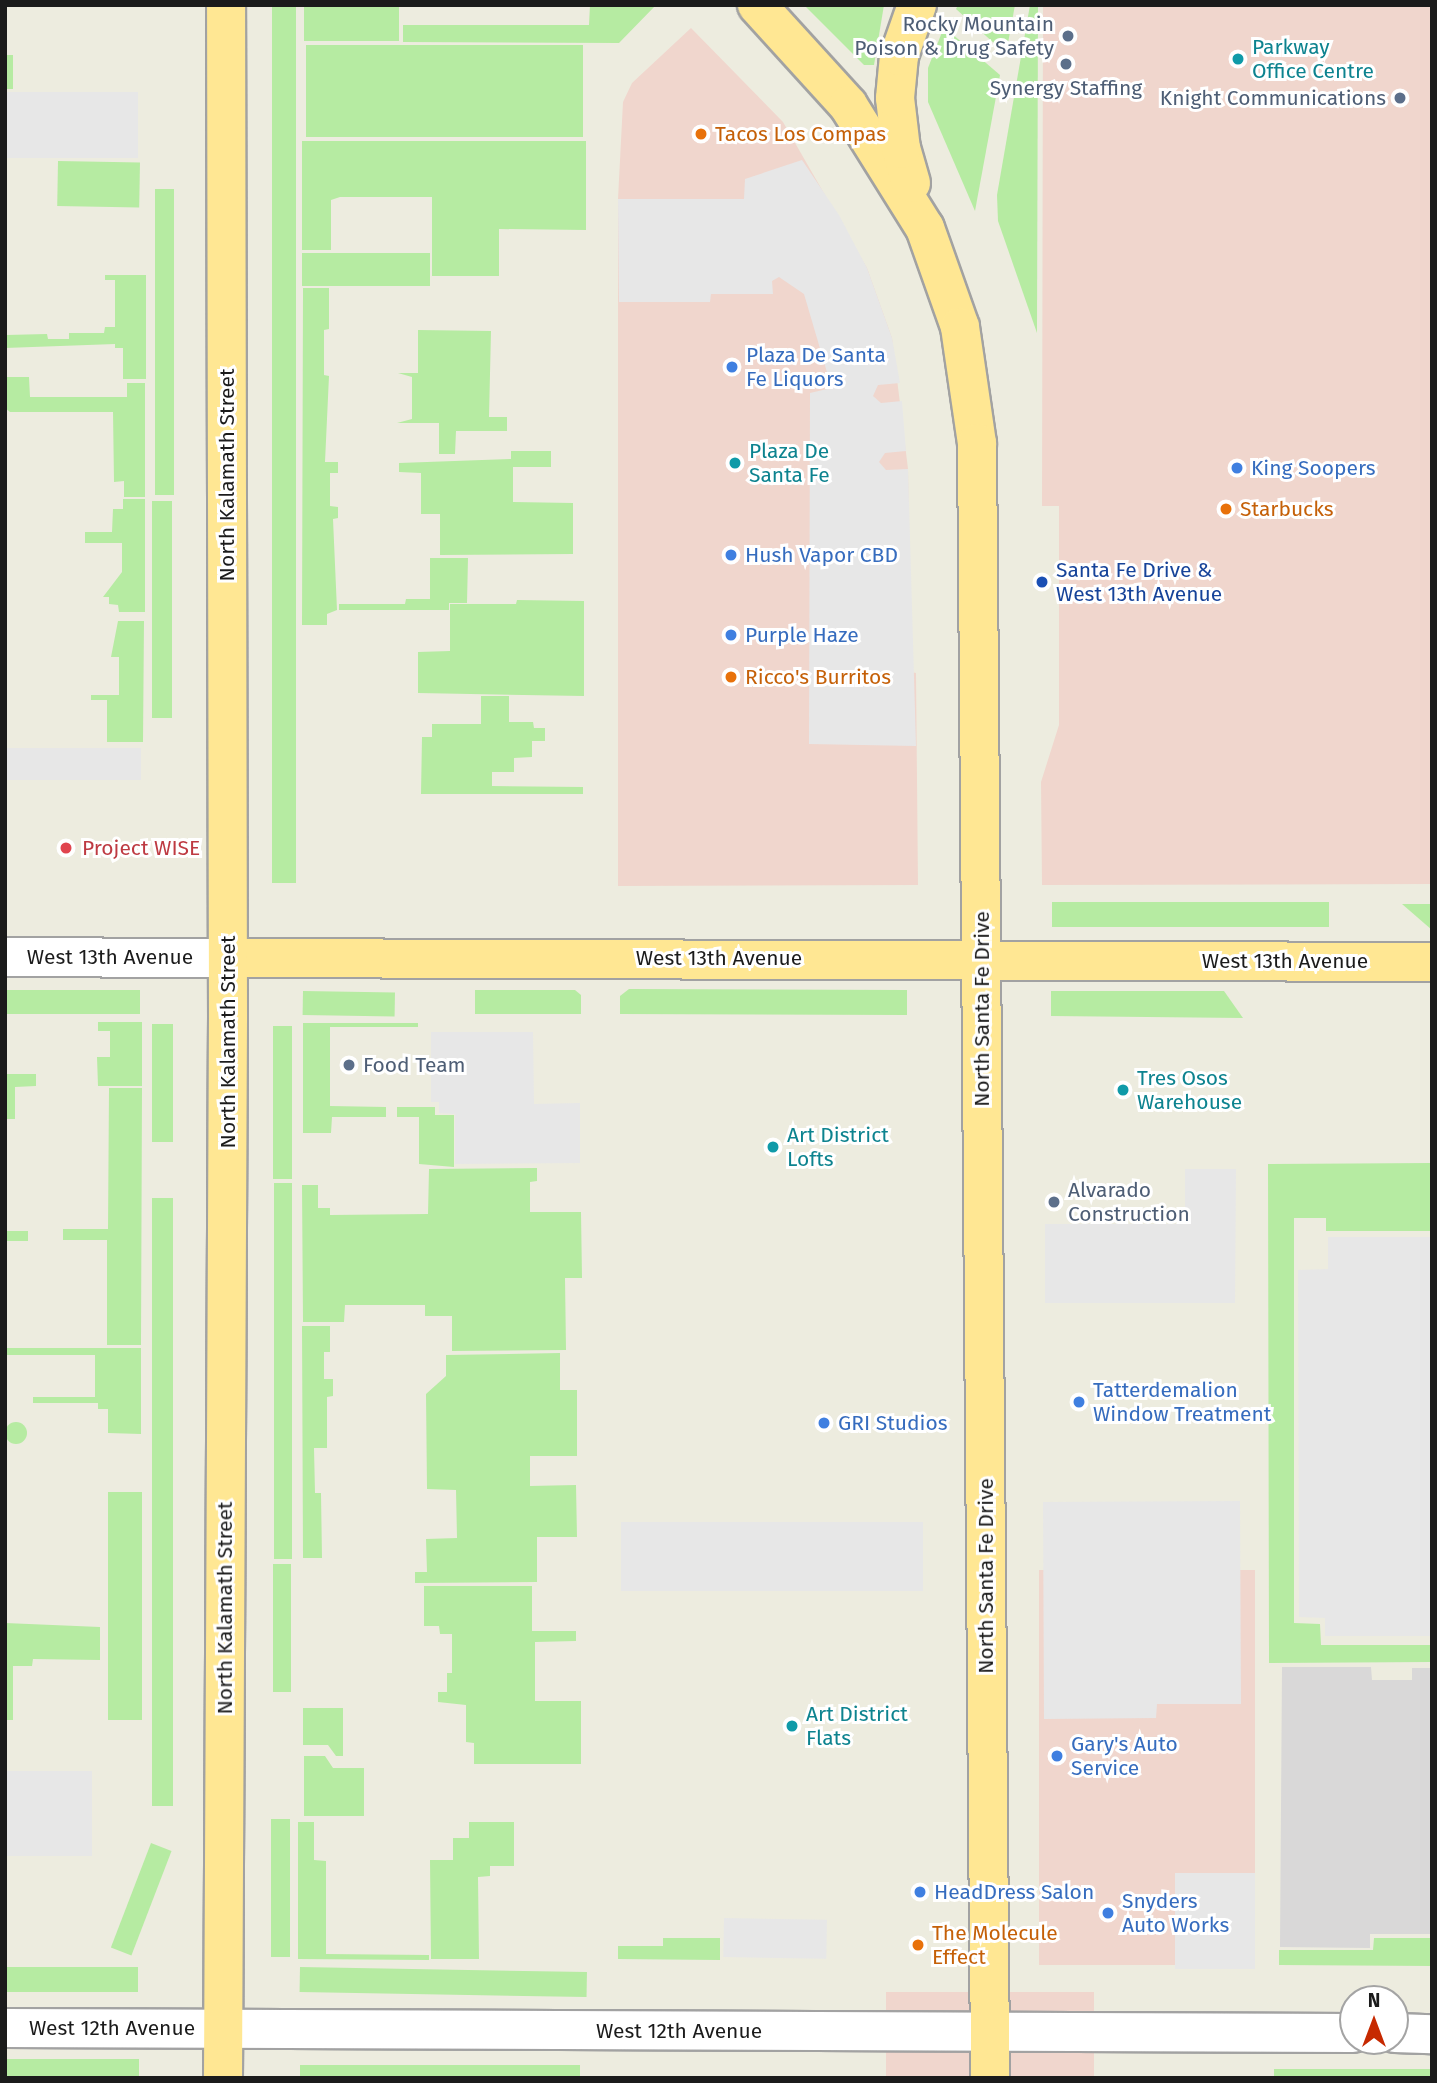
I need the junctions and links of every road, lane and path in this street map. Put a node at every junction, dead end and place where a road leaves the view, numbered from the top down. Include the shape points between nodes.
1 (226, 5) edge
2 (757, 5) edge
3 (917, 5) edge
4 (925, 228) junction
5 (5, 957) edge
6 (228, 958) junction
7 (981, 959) junction
8 (1432, 962) edge
9 (5, 2028) edge
10 (223, 2029) junction
11 (990, 2032) junction
12 (1339, 2033) edge
13 (1409, 2034) edge
14 (1432, 2034) edge
15 (223, 2078) edge
16 (990, 2078) edge

1 - 6 main road, North Kalamath Street
2 - 4 main road, North Santa Fe Drive via 848,105
3 - 4 main road via 899,56 895,97 901,149
4 - 7 main road, North Santa Fe Drive via 960,327 977,443
5 - 6 street, West 13th Avenue
6 - 7 main road, West 13th Avenue
6 - 10 main road, North Kalamath Street
7 - 8 main road, West 13th Avenue
7 - 11 main road, North Santa Fe Drive
9 - 10 street, West 12th Avenue
10 - 11 street, West 12th Avenue
10 - 15 main road, North Kalamath Street
11 - 12 street, West 12th Avenue
11 - 16 main road, North Santa Fe Drive
13 - 14 street

